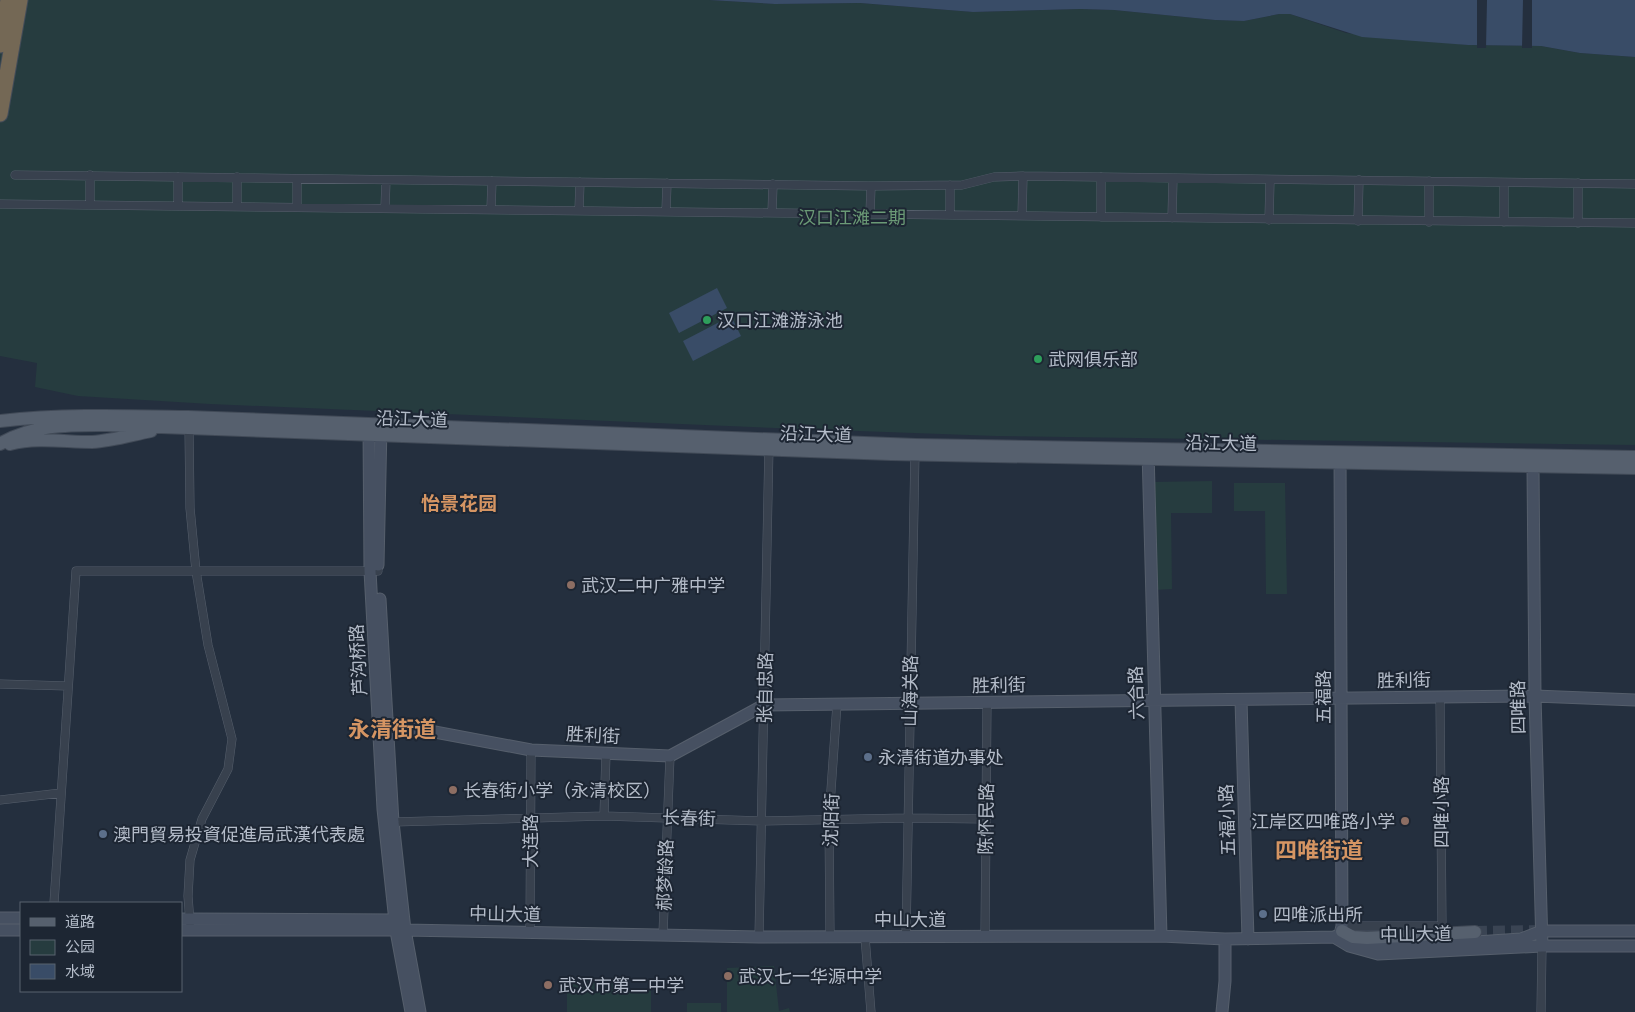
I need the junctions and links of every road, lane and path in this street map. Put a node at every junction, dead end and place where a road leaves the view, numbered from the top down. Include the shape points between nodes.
1 (8, 0) edge
2 (20, 0) edge
3 (0, 45) edge
4 (0, 114) edge
5 (14, 175) dead end
6 (90, 176) junction
7 (1023, 176) junction
8 (178, 177) junction
9 (237, 177) junction
10 (1101, 177) junction
11 (1173, 178) junction
12 (297, 179) junction
13 (386, 180) junction
14 (1270, 180) junction
15 (1359, 180) junction
16 (492, 181) junction
17 (1430, 181) junction
18 (580, 182) junction
19 (667, 183) junction
20 (1504, 183) junction
21 (1578, 183) junction
22 (773, 184) junction
23 (1635, 184) edge
24 (871, 186) junction
25 (950, 186) junction
26 (0, 204) edge
27 (90, 205) junction
28 (178, 206) junction
29 (237, 206) junction
30 (297, 207) junction
31 (386, 208) junction
32 (491, 209) junction
33 (579, 210) junction
34 (666, 212) junction
35 (772, 213) junction
36 (870, 214) junction
37 (950, 215) junction
38 (1022, 216) junction
39 (1100, 217) junction
40 (1172, 218) junction
41 (1269, 220) junction
42 (1358, 221) junction
43 (1430, 222) junction
44 (1504, 222) junction
45 (1578, 223) junction
46 (1635, 223) edge
47 (0, 415) edge
48 (42, 416) junction
49 (0, 421) edge
50 (189, 428) junction
51 (375, 429) junction
52 (769, 445) junction
53 (1, 446) edge
54 (916, 450) junction
55 (1148, 454) junction
56 (1635, 457) edge
57 (1340, 458) junction
58 (1533, 467) junction
59 (1635, 468) edge
60 (196, 571) junction
61 (374, 571) junction
62 (0, 684) edge
63 (68, 686) junction
64 (1535, 696) junction
65 (1440, 697) junction
66 (1341, 699) junction
67 (1154, 700) junction
68 (1241, 700) junction
69 (1635, 700) edge
70 (987, 702) junction
71 (910, 703) junction
72 (837, 704) junction
73 (764, 705) junction
74 (383, 724) junction
75 (531, 750) junction
76 (606, 754) junction
77 (670, 756) junction
78 (61, 793) junction
79 (0, 800) edge
80 (604, 816) junction
81 (668, 818) junction
82 (908, 818) junction
83 (530, 819) junction
84 (829, 819) junction
85 (986, 819) junction
86 (762, 821) junction
87 (393, 822) junction
88 (54, 902) edge
89 (0, 918) edge
90 (20, 918) edge
91 (186, 925) edge
92 (400, 926) junction
93 (1442, 926) joint
94 (0, 930) edge
95 (20, 930) edge
96 (1542, 931) junction
97 (1635, 931) edge
98 (530, 932) junction
99 (1340, 932) junction
100 (1475, 932) tunnel mouth
101 (663, 934) junction
102 (1161, 936) junction
103 (759, 937) junction
104 (830, 937) junction
105 (865, 937) junction
106 (906, 937) junction
107 (985, 937) junction
108 (1225, 939) junction
109 (1248, 939) junction
110 (1542, 946) junction
111 (1635, 946) edge
112 (411, 1012) edge
113 (420, 1012) edge
114 (871, 1012) edge
115 (1222, 1012) edge
116 (1541, 1012) edge

1 - 3 highway
2 - 4 highway
5 - 6 street
6 - 8 street
6 - 27 street
7 - 10 street
7 - 25 street via 1002,176
7 - 38 street
8 - 9 street
8 - 28 street
9 - 12 street
9 - 29 street
10 - 11 street
10 - 39 street
11 - 14 street
11 - 40 street
12 - 13 street
12 - 30 street
13 - 16 street
13 - 31 street
14 - 15 street
14 - 41 street
15 - 17 street
15 - 42 street
16 - 18 street
16 - 32 street
17 - 20 street
17 - 43 street
18 - 19 street
18 - 33 street
19 - 22 street
19 - 34 street
20 - 21 street
20 - 44 street
21 - 23 street
21 - 45 street
22 - 24 street
22 - 35 street
24 - 25 street
24 - 36 street
25 - 37 street
26 - 27 street
27 - 28 street
28 - 29 street
29 - 30 street
30 - 31 street
31 - 32 street
32 - 33 street
33 - 34 street
34 - 35 street
35 - 36 street
36 - 37 street
37 - 38 street
38 - 39 street
39 - 40 street
40 - 41 street
41 - 42 street
42 - 43 street
43 - 44 street
44 - 45 street
45 - 46 street
47 - 48 street
48 - 49 main road, 沿江大道
48 - 51 main road, 沿江大道 via 88,415
50 - 51 main road, 沿江大道
50 - 53 main road, 沿江大道 via 97,425 42,428 23,432
50 - 60 street via 190,508
51 - 52 main road, 沿江大道
51 - 61 street, 芦沟桥路
52 - 54 main road, 沿江大道
52 - 73 street, 张自忠路
54 - 55 main road, 沿江大道
54 - 71 street, 山海关路
55 - 57 main road, 沿江大道
55 - 67 street, 六合路
56 - 57 main road, 沿江大道
57 - 58 main road, 沿江大道
57 - 66 street, 五福路
58 - 59 main road, 沿江大道
58 - 64 street, 四唯路
60 - 61 street
60 - 63 street via 76,570
60 - 91 street via 208,645 232,739 228,769 202,819 190,860
61 - 74 street, 芦沟桥路
62 - 63 street
63 - 78 street
64 - 65 street, 胜利街
64 - 69 street, 胜利街
64 - 96 street, 四唯路
65 - 66 street, 胜利街
65 - 93 street, 四唯小路
66 - 68 street, 胜利街
66 - 99 street, 五福路
67 - 68 street, 胜利街
67 - 70 street, 胜利街
67 - 102 street, 六合路
68 - 109 street, 五福小路
70 - 71 street, 胜利街
70 - 85 street, 陈怀民路
71 - 72 street, 胜利街
71 - 82 street, 山海关路
72 - 73 street, 胜利街
72 - 84 street, 沈阳街
73 - 77 street, 胜利街
73 - 86 street, 张自忠路
74 - 75 street, 胜利街
74 - 87 street, 芦沟桥路
74 - 92 street, 芦沟桥路 via 383,809
75 - 76 street, 胜利街
75 - 83 street, 大连路
76 - 77 street, 胜利街
76 - 80 street
77 - 81 street, 郝梦龄路
78 - 79 street
78 - 88 street
80 - 81 street, 长春街
80 - 83 street, 长春街
81 - 86 street, 长春街
81 - 101 street, 郝梦龄路
82 - 84 street, 长春街
82 - 85 street, 长春街
82 - 106 street, 山海关路
83 - 87 street, 长春街
83 - 98 street, 大连路
84 - 86 street, 长春街
84 - 104 street, 沈阳街
85 - 107 street, 陈怀民路
86 - 103 street, 张自忠路
87 - 92 street, 芦沟桥路
89 - 90 street
91 - 92 street, 中山大道
92 - 98 street, 中山大道
92 - 112 street, 芦沟桥路
92 - 113 street, 芦沟桥路
93 - 99 street, 中山大道
94 - 95 street
96 - 97 street, 中山大道
96 - 99 street, 中山大道 via 1521,939 1372,946 1358,944
96 - 110 street, 四唯路
98 - 101 street, 中山大道
99 - 100 main road via 1366,938
99 - 109 street, 中山大道
99 - 110 street, 中山大道 via 1349,946 1378,954
101 - 103 street, 中山大道
102 - 107 street, 中山大道
102 - 108 street, 中山大道
103 - 104 street, 中山大道
104 - 105 street, 中山大道
105 - 106 street, 中山大道
105 - 114 street
106 - 107 street, 中山大道
108 - 109 street, 中山大道
108 - 115 street
110 - 111 street, 中山大道
110 - 116 street

